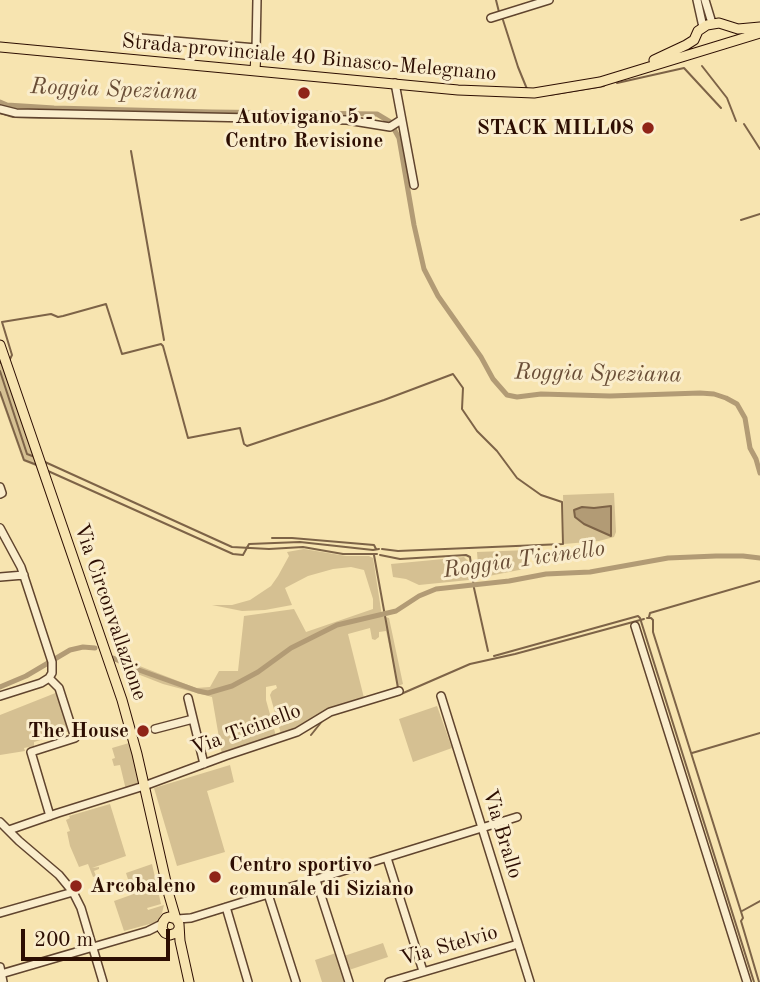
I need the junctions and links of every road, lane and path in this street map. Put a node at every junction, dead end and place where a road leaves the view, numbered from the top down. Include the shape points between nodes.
1 (257, 0) edge
2 (549, 0) edge
3 (697, 0) edge
4 (705, 0) edge
5 (491, 18) dead end
6 (707, 25) junction
7 (760, 27) edge
8 (760, 33) edge
9 (140, 38) dead end
10 (0, 47) edge
11 (256, 50) junction
12 (255, 71) junction
13 (614, 78) junction
14 (395, 83) junction
15 (0, 109) edge
16 (401, 120) junction
17 (414, 185) dead end
18 (0, 345) edge
19 (0, 488) edge
20 (0, 494) edge
21 (0, 528) edge
22 (24, 575) junction
23 (0, 577) edge
24 (635, 626) dead end
25 (49, 678) junction
26 (398, 691) dead end
27 (0, 696) edge
28 (441, 696) dead end
29 (188, 698) dead end
30 (193, 719) junction
31 (155, 729) dead end
32 (204, 764) junction
33 (144, 786) junction
34 (50, 816) junction
35 (517, 817) dead end
36 (0, 822) edge
37 (482, 828) junction
38 (9, 830) junction
39 (387, 858) junction
40 (316, 880) junction
41 (73, 892) junction
42 (268, 894) junction
43 (169, 895) junction
44 (226, 907) junction
45 (0, 913) edge
46 (178, 924) junction
47 (165, 928) junction
48 (518, 944) junction
49 (92, 947) junction
50 (183, 954) junction
51 (423, 971) junction
52 (1, 974) edge
53 (103, 982) edge
54 (189, 982) edge
55 (248, 982) edge
56 (296, 982) edge
57 (349, 982) edge
58 (389, 982) edge
59 (530, 982) edge
60 (747, 982) edge

1 - 11 street
2 - 5 street
3 - 6 street
4 - 6 street
6 - 7 main road
6 - 13 main road, Strada provinciale 40 Binasco-Melegnano via 681,48
8 - 13 main road, Strada provinciale 40 Binasco-Melegnano
9 - 11 street
10 - 12 main road, Strada provinciale 40 Binasco-Melegnano
11 - 12 main road
12 - 14 main road, Strada provinciale 40 Binasco-Melegnano
13 - 14 main road, Strada provinciale 40 Binasco-Melegnano via 534,93
14 - 16 street
15 - 16 street via 347,120 390,127
16 - 17 street
18 - 33 main road, Via Circonvallazione via 115,674
19 - 20 street
21 - 22 street
22 - 23 street
22 - 25 street via 52,662
24 - 60 street
25 - 27 street
25 - 34 street via 59,688 75,738 31,752
26 - 32 street, Via Ticinello via 330,712 297,733
28 - 37 street, Via Brallo
29 - 30 street
30 - 31 street
30 - 32 street
32 - 33 street, Via Ticinello
33 - 34 street, Via Ticinello
33 - 43 main road, Via Circonvallazione
34 - 38 street, Via Ticinello
35 - 37 street
36 - 38 street
37 - 39 street
37 - 48 street, Via Brallo
38 - 41 street
39 - 40 street
39 - 51 street
40 - 42 street
40 - 57 street
41 - 45 street
41 - 49 street
42 - 44 street
42 - 56 street
43 - 46 main road, Via Circonvallazione
43 - 47 main road
44 - 46 street
44 - 55 street
46 - 47 main road via 176,933
46 - 47 main road via 169,917
46 - 50 main road, Via Circonvallazione
47 - 49 street
47 - 50 main road
48 - 51 street, Via Stelvio
48 - 59 street, Via Brallo
49 - 52 street
49 - 53 street
50 - 54 main road
51 - 58 street, Via Stelvio

